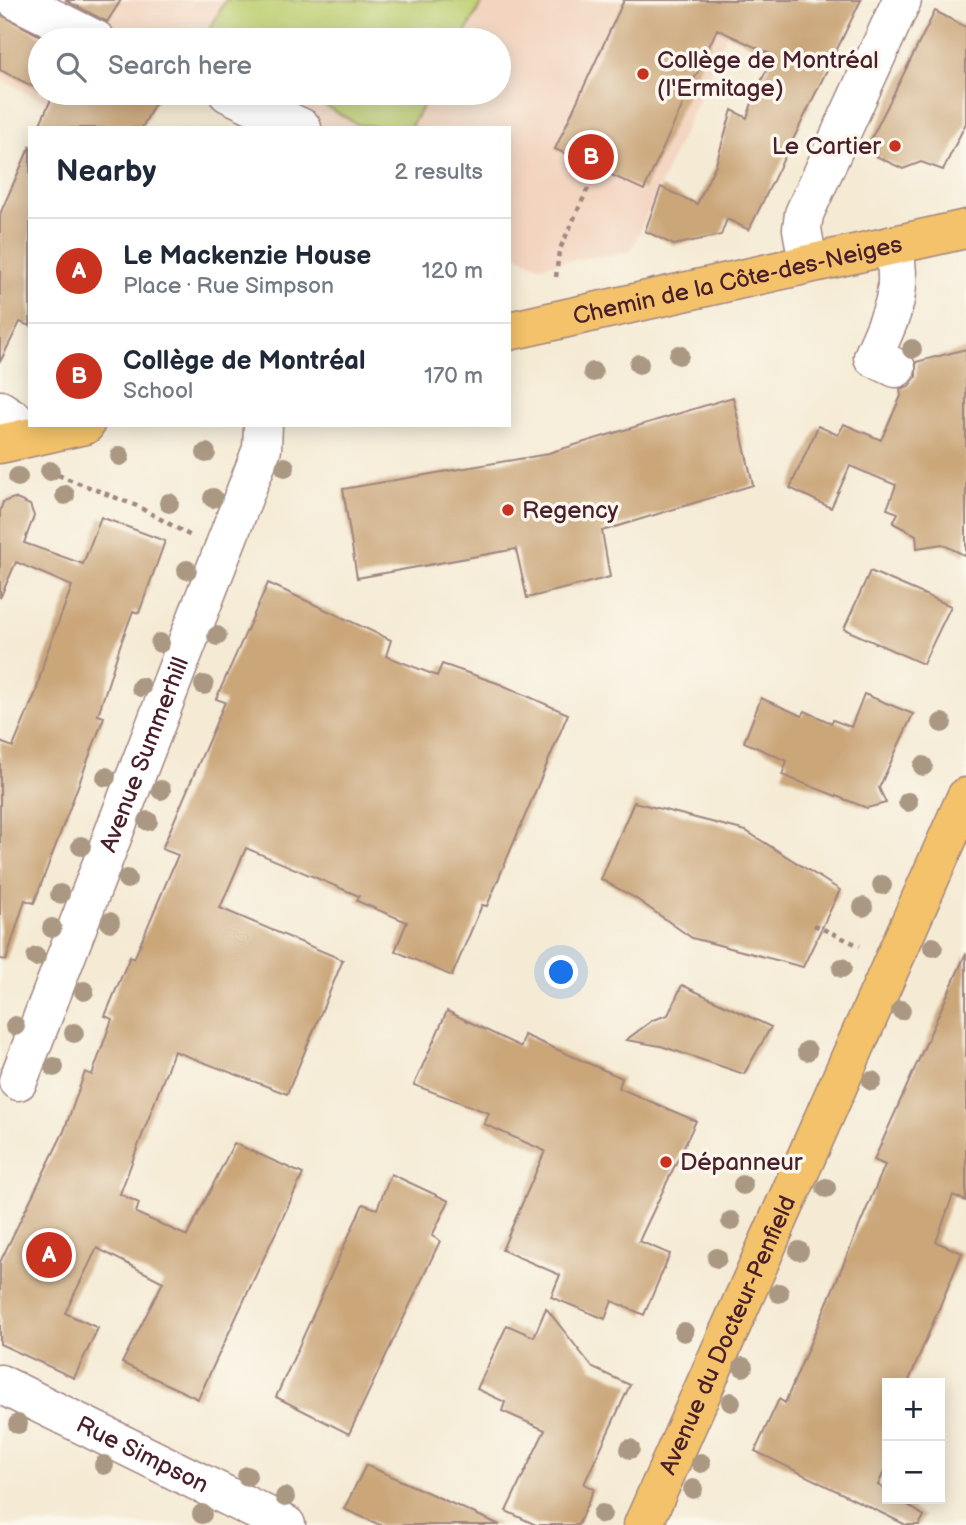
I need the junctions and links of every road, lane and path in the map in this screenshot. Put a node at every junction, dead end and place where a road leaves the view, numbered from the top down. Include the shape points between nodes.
1 (16, 0) edge
2 (902, 0) edge
3 (72, 28) edge
4 (253, 105) edge
5 (298, 126) edge
6 (597, 169) dead end
7 (966, 229) edge
8 (893, 245) junction
9 (808, 263) junction
10 (556, 277) dead end
11 (511, 323) edge
12 (896, 368) dead end
13 (0, 410) edge
14 (76, 427) edge
15 (263, 427) edge
16 (39, 435) junction
17 (0, 444) edge
18 (58, 475) dead end
19 (192, 536) dead end
20 (966, 797) edge
21 (814, 925) dead end
22 (862, 947) dead end
23 (19, 1081) dead end
24 (0, 1384) edge
25 (286, 1525) edge
26 (643, 1525) edge

1 - 3 street
2 - 9 street via 804,214
4 - 5 street
6 - 10 path via 559,251
7 - 8 main road, Chemin de la Côte-des-Neiges
8 - 9 main road, Chemin de la Côte-des-Neiges
8 - 12 street via 897,296 873,357
9 - 11 main road, Chemin de la Côte-des-Neiges
13 - 16 street
14 - 16 main road
15 - 23 street, Avenue Summerhill via 262,449
16 - 17 main road
18 - 19 path via 137,506
20 - 26 main road, Avenue du Docteur-Penfield
21 - 22 path
24 - 25 street, Rue Simpson

